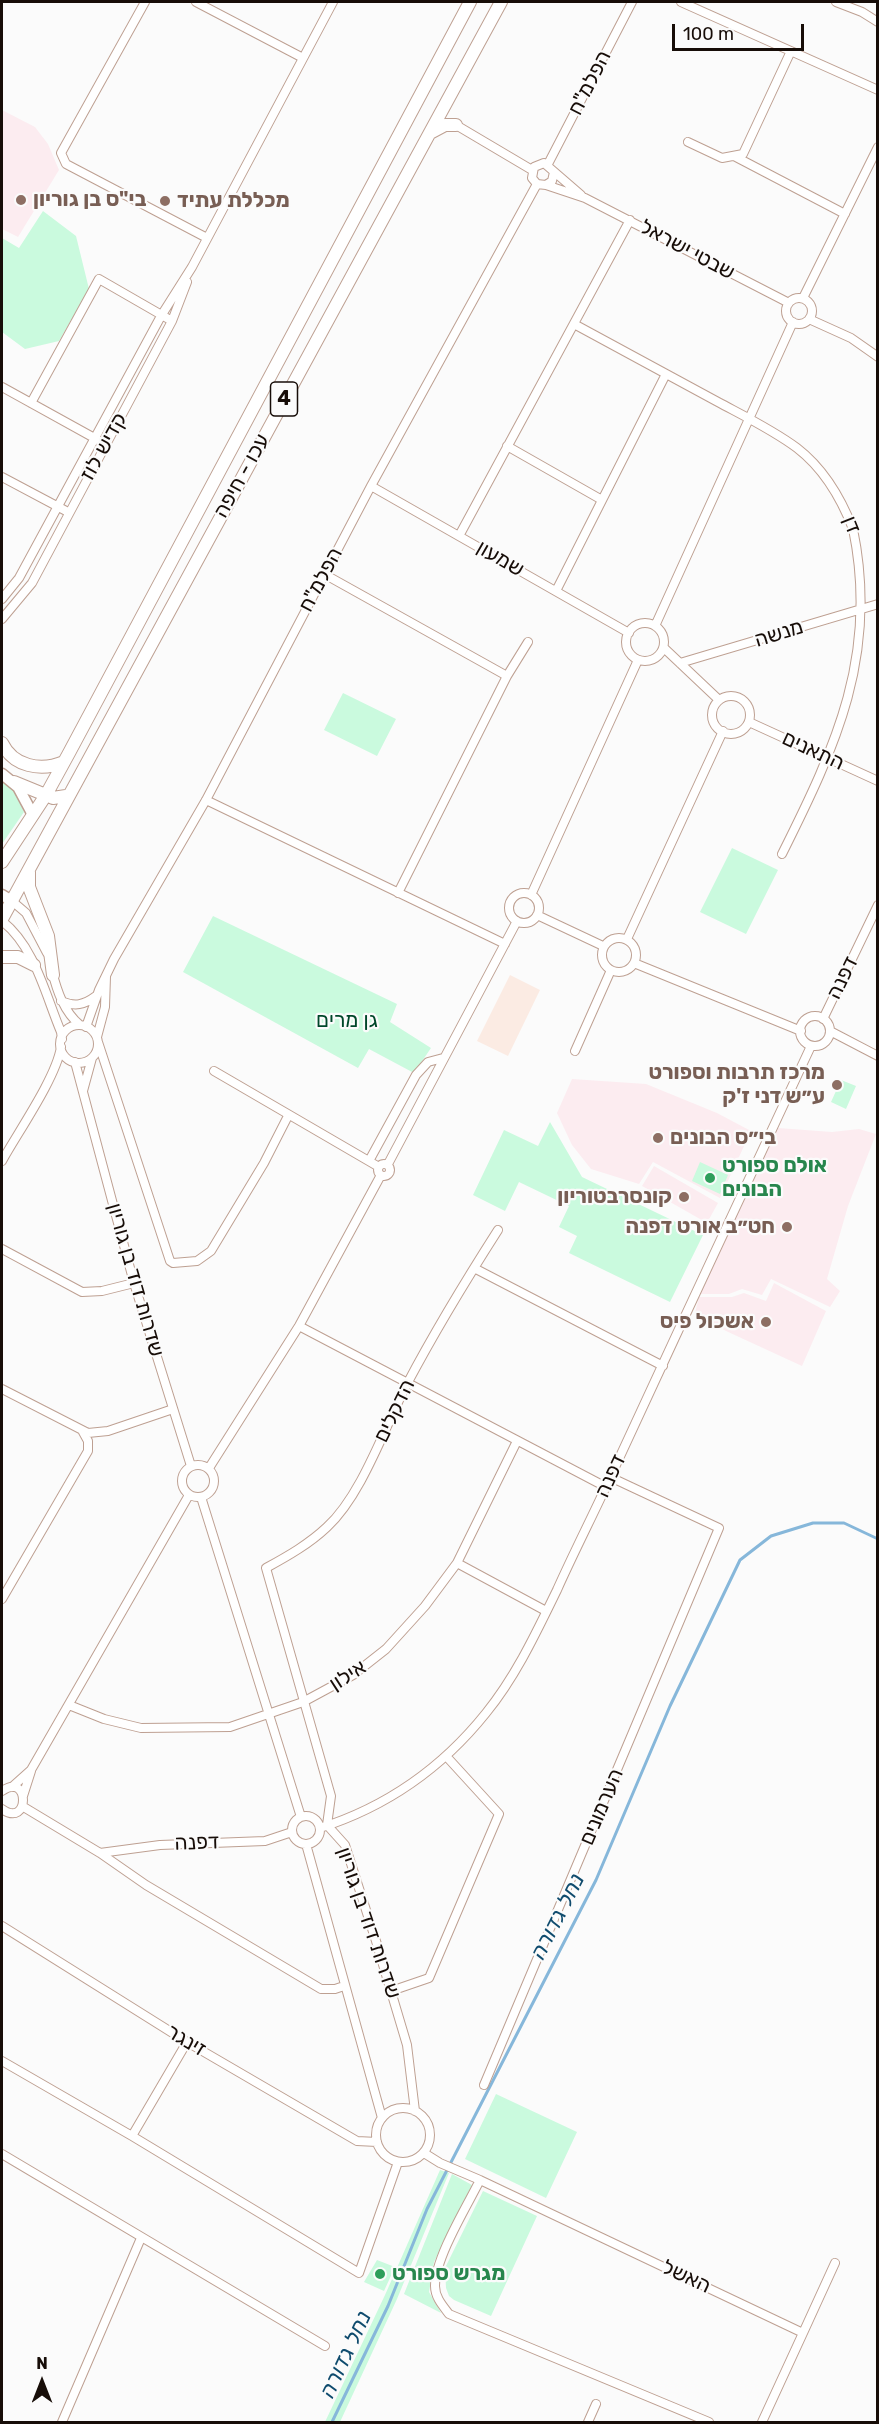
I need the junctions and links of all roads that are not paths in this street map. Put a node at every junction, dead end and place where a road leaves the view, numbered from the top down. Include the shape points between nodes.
1 (144, 2) edge
2 (196, 2) edge
3 (333, 2) edge
4 (470, 2) edge
5 (501, 2) edge
6 (632, 2) edge
7 (681, 2) edge
8 (836, 2) edge
9 (878, 22) edge
10 (791, 51) junction
11 (303, 58) junction
12 (878, 90) edge
13 (448, 98) junction
14 (456, 125) junction
15 (429, 134) junction
16 (688, 142) dead end
17 (878, 147) edge
18 (734, 156) junction
19 (551, 168) junction
20 (532, 170) junction
21 (541, 185) junction
22 (585, 198) junction
23 (845, 214) junction
24 (630, 220) junction
25 (207, 238) junction
26 (192, 267) junction
27 (803, 298) junction
28 (789, 303) junction
29 (161, 316) junction
30 (809, 319) junction
31 (172, 321) junction
32 (793, 322) junction
33 (574, 324) junction
34 (878, 357) edge
35 (666, 374) junction
36 (2, 387) edge
37 (31, 403) junction
38 (750, 419) junction
39 (95, 438) junction
40 (106, 444) junction
41 (507, 446) junction
42 (2, 477) edge
43 (371, 486) junction
44 (602, 500) junction
45 (57, 506) junction
46 (68, 512) junction
47 (459, 536) junction
48 (324, 574) junction
49 (556, 591) junction
50 (2, 599) edge
51 (873, 605) edge
52 (2, 619) edge
53 (655, 626) junction
54 (629, 633) junction
55 (528, 642) dead end
56 (664, 648) junction
57 (638, 660) junction
58 (680, 663) junction
59 (507, 676) junction
60 (719, 700) junction
61 (748, 722) junction
62 (723, 731) junction
63 (2, 743) edge
64 (830, 759) junction
65 (64, 762) junction
66 (2, 774) edge
67 (878, 781) edge
68 (14, 782) junction
69 (46, 795) junction
70 (66, 796) junction
71 (206, 800) junction
72 (33, 815) junction
73 (782, 855) dead end
74 (2, 862) edge
75 (29, 868) junction
76 (398, 893) junction
77 (531, 895) junction
78 (7, 898) edge
79 (878, 905) edge
80 (537, 915) junction
81 (2, 920) edge
82 (517, 921) junction
83 (627, 939) junction
84 (505, 944) junction
85 (603, 946) junction
86 (2, 957) edge
87 (634, 963) junction
88 (34, 965) junction
89 (611, 970) junction
90 (52, 975) junction
91 (106, 976) junction
92 (96, 996) junction
93 (61, 1000) junction
94 (823, 1019) junction
95 (83, 1026) junction
96 (801, 1030) junction
97 (830, 1031) junction
98 (97, 1040) junction
99 (61, 1043) junction
100 (811, 1046) junction
101 (575, 1051) dead end
102 (878, 1056) edge
103 (92, 1058) junction
104 (443, 1058) junction
105 (73, 1061) junction
106 (214, 1071) dead end
107 (48, 1079) junction
108 (83, 1094) junction
109 (288, 1116) junction
110 (2, 1161) edge
111 (369, 1161) junction
112 (383, 1169) junction
113 (498, 1230) dead end
114 (2, 1249) edge
115 (474, 1268) junction
116 (134, 1283) junction
117 (298, 1326) junction
118 (663, 1366) junction
119 (408, 1383) junction
120 (2, 1389) edge
121 (173, 1409) junction
122 (82, 1432) junction
123 (516, 1441) junction
124 (190, 1466) junction
125 (208, 1468) junction
126 (610, 1477) junction
127 (606, 1487) junction
128 (189, 1495) junction
129 (201, 1497) junction
130 (457, 1563) junction
131 (266, 1568) joint
132 (2, 1599) edge
133 (546, 1611) junction
134 (303, 1702) junction
135 (69, 1705) junction
136 (268, 1715) junction
137 (446, 1756) junction
138 (31, 1770) junction
139 (12, 1787) junction
140 (2, 1791) edge
141 (23, 1796) junction
142 (22, 1806) junction
143 (2, 1811) edge
144 (301, 1817) junction
145 (323, 1826) junction
146 (292, 1832) junction
147 (306, 1844) junction
148 (100, 1853) junction
149 (2, 1926) edge
150 (344, 1986) junction
151 (391, 1990) junction
152 (187, 2042) junction
153 (2, 2061) edge
154 (484, 2085) dead end
155 (415, 2111) junction
156 (382, 2118) junction
157 (132, 2136) junction
158 (377, 2142) junction
159 (424, 2153) junction
160 (2, 2154) edge
161 (398, 2162) junction
162 (480, 2180) junction
163 (141, 2238) junction
164 (835, 2263) dead end
165 (803, 2332) junction
166 (325, 2346) dead end
167 (596, 2404) dead end
168 (62, 2422) edge
169 (588, 2422) edge
170 (709, 2422) edge
171 (762, 2422) edge

1 - 25 street via 61,153 66,164
2 - 11 street
3 - 11 street, קדיש לוז
4 - 65 highway, עכו - חיפה / 4
5 - 13 highway, עכו - חיפה / 4
6 - 19 street, הפלמ"ח
7 - 10 street
8 - 9 street
10 - 12 street
10 - 18 street via 743,154
11 - 25 street, קדיש לוז
13 - 14 highway via 448,110
13 - 15 highway, עכו - חיפה / 4
14 - 15 highway via 445,125
14 - 20 street
15 - 70 highway, עכו - חיפה / 4
16 - 18 street via 722,158
17 - 23 street
18 - 23 street
19 - 20 street via 540,163
19 - 21 street via 552,182
19 - 22 street, שבטי ישראל
20 - 21 street via 532,178
21 - 22 street, שבטי ישראל
21 - 43 street, הפלמ"ח
22 - 24 street, שבטי ישראל
23 - 27 street
24 - 28 street, שבטי ישראל
24 - 33 street
25 - 26 street, קדיש לוז
26 - 29 street, קדיש לוז
26 - 31 street, קדיש לוז
27 - 28 street
27 - 30 street via 812,307
28 - 32 street via 786,314
29 - 31 street
29 - 37 street via 99,279
29 - 39 street, קדיש לוז
30 - 32 street
30 - 34 street via 851,338
31 - 40 street, קדיש לוז
32 - 38 street
33 - 35 street, דן
33 - 41 street
35 - 38 street, דן
35 - 44 street
36 - 37 street
37 - 39 street
38 - 51 street, דן via 797,448 828,479 862,554
38 - 53 street
39 - 40 street
39 - 45 street, קדיש לוז
40 - 46 street, קדיש לוז
41 - 44 street
41 - 47 street
42 - 45 street
43 - 47 street, שמעון
43 - 48 street, הפלמ"ח
44 - 49 street
45 - 46 street
45 - 50 street, קדיש לוז via 19,578
46 - 52 street, קדיש לוז via 32,583
47 - 49 street, שמעון
48 - 59 street
48 - 71 street, הפלמ"ח
49 - 54 street, שמעון
51 - 58 street, מנשה
51 - 64 street, דן via 859,690
53 - 54 street via 638,625
53 - 56 street via 663,635
54 - 57 street via 629,651
55 - 59 street
56 - 57 street via 656,658
56 - 58 street
57 - 77 street
58 - 60 street
59 - 76 street
60 - 61 street via 731,696 742,700 749,710
60 - 62 street via 712,717
61 - 62 street via 735,733
61 - 64 street, התאנים
62 - 83 street
63 - 65 highway via 22,763 43,767
64 - 67 street, התאנים
64 - 73 street, דן
65 - 69 highway, עכו - חיפה / 4
66 - 68 main road
68 - 69 highway
68 - 72 main road
69 - 70 highway
69 - 72 highway, עכו - חיפה / 4
70 - 75 highway, עכו - חיפה / 4
71 - 76 street
71 - 91 street, הפלמ"ח
72 - 74 highway, עכו - חיפה / 4
75 - 78 highway, עכו - חיפה / 4
75 - 90 highway via 29,887 48,936
76 - 84 street
77 - 80 street via 537,902
77 - 82 street via 522,893 510,901 509,910
78 - 81 highway, עכו - חיפה / 4
78 - 90 street via 31,920 42,940
79 - 94 street, דפנה
80 - 82 street via 526,922
80 - 85 street
81 - 88 street via 19,938
82 - 84 street
83 - 85 street via 615,938
83 - 87 street via 636,951
84 - 104 street
85 - 89 street via 601,958
86 - 88 highway via 18,957
87 - 89 street via 622,972
87 - 96 street
88 - 99 street via 61,1032
89 - 101 street
90 - 93 street
91 - 92 street, הפלמ"ח
91 - 98 street, הפלמ"ח via 105,1007
92 - 93 street via 78,1005
92 - 95 street, הפלמ"ח
93 - 95 street via 70,1017
94 - 96 street via 808,1018
94 - 97 street
95 - 98 street
95 - 99 street via 70,1028
96 - 100 street via 803,1040
97 - 100 street via 824,1043
97 - 102 street
98 - 103 street
98 - 109 street, שדרות דוד בן גוריון via 170,1261 176,1264 205,1257 211,1251
99 - 105 street
99 - 107 street via 58,1061
100 - 118 street, דפנה
103 - 105 street
103 - 108 street, שדרות דוד בן גוריון
104 - 111 street via 428,1062 416,1075
104 - 112 street
105 - 107 street
105 - 108 street, שדרות דוד בן גוריון
106 - 109 street
107 - 110 street
108 - 116 street, שדרות דוד בן גוריון
109 - 111 street
111 - 112 street
112 - 117 street
113 - 115 street, הדקלים
114 - 116 street via 82,1292
115 - 118 street
115 - 119 street, הדקלים
116 - 121 street, שדרות דוד בן גוריון
117 - 119 street
117 - 125 street
118 - 126 street, דפנה
119 - 123 street
119 - 131 street, הדקלים via 369,1465 329,1526 302,1548
120 - 122 street
121 - 122 street via 108,1431
121 - 124 street, שדרות דוד בן גוריון
122 - 132 street via 88,1450
123 - 127 street
123 - 130 street, אילון
124 - 125 street via 202,1464
124 - 128 street via 182,1477
125 - 129 street via 214,1476 213,1486
126 - 127 street, דפנה
126 - 154 street, הערמונים via 719,1528
127 - 133 street, דפנה
128 - 129 street
128 - 135 street
129 - 136 street
130 - 133 street
130 - 134 street, אילון via 386,1649 353,1675
131 - 134 street, שדרות דוד בן גוריון
133 - 137 street, דפנה via 517,1672
134 - 136 street, אילון
134 - 145 street, שדרות דוד בן גוריון via 331,1796
135 - 136 street, אילון via 141,1728 230,1727
135 - 138 street
136 - 144 street
137 - 145 street, דפנה via 379,1805
137 - 151 street via 499,1814 429,1978
138 - 139 street
138 - 141 street
139 - 140 street
139 - 141 street
141 - 142 street
142 - 143 street via 12,1813
142 - 148 street
144 - 145 street via 312,1817
144 - 146 street
145 - 147 street via 318,1837
145 - 151 street, שדרות דוד בן גוריון via 345,1845
146 - 147 street via 299,1842
146 - 148 street, דפנה via 265,1841 160,1845
147 - 150 street, שדרות דוד בן גוריון
148 - 150 street via 146,1885 321,1989
149 - 152 street, זינגר
150 - 156 street, שדרות דוד בן גוריון
151 - 155 street, שדרות דוד בן גוריון via 407,2045
152 - 157 street
152 - 158 street, זינגר via 357,2141
153 - 157 street
155 - 156 street via 398,2109
155 - 159 street via 430,2130
156 - 158 street
157 - 161 street via 359,2273
158 - 161 street via 385,2155
159 - 161 street via 412,2161
159 - 162 street, האשל
160 - 163 street
162 - 165 street, האשל
162 - 170 street via 438,2266 435,2287 439,2302 449,2314
163 - 166 street
163 - 168 street
164 - 165 street
165 - 171 street
167 - 169 street

